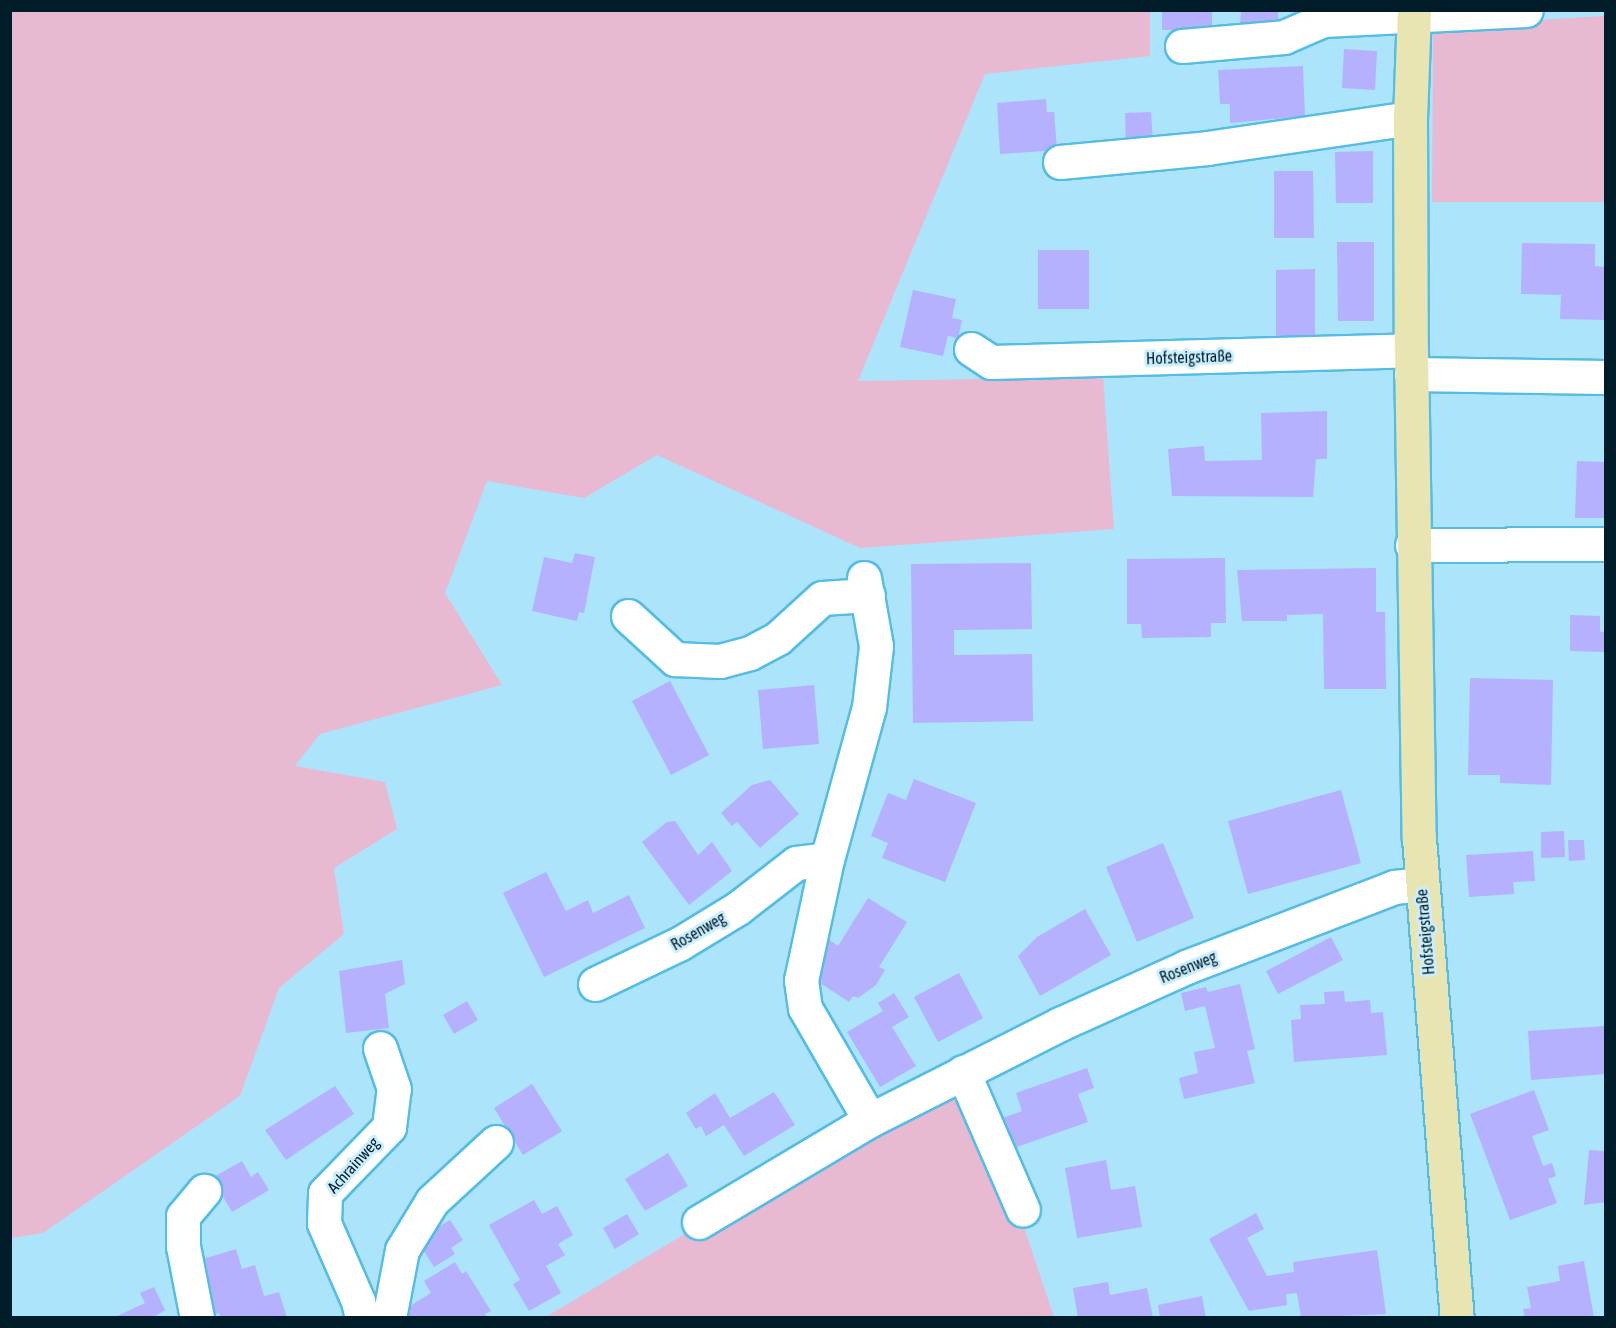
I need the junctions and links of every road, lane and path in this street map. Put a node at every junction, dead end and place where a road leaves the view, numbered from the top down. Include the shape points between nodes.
1 (1526, 10) edge
2 (1414, 14) edge
3 (1182, 46) dead end
4 (1410, 118) junction
5 (1060, 162) dead end
6 (971, 348) dead end
7 (1411, 362) junction
8 (1605, 377) edge
9 (1605, 544) edge
10 (1412, 545) junction
11 (628, 616) dead end
12 (827, 859) junction
13 (1421, 884) junction
14 (595, 984) dead end
15 (380, 1048) dead end
16 (963, 1072) junction
17 (870, 1120) junction
18 (496, 1142) dead end
19 (204, 1191) dead end
20 (1023, 1210) dead end
21 (699, 1222) dead end
22 (197, 1317) edge
23 (362, 1317) edge
24 (389, 1317) edge
25 (1457, 1317) edge

1 - 2 street
2 - 3 street via 1323,20 1284,37
2 - 4 main road, Hofsteigstraße
4 - 5 street via 1207,148
4 - 7 main road, Hofsteigstraße
6 - 7 street, Hofsteigstraße via 991,362
7 - 8 street
7 - 10 main road, Hofsteigstraße
9 - 10 street
10 - 13 main road, Hofsteigstraße
11 - 12 street via 675,659 720,661 778,638 822,598 866,587 876,646 869,707
12 - 14 street, Rosenweg via 796,863 738,908 689,938
12 - 17 street via 801,980 806,1008
13 - 16 street, Rosenweg via 1394,887 1186,967
13 - 25 main road, Hofsteigstraße
15 - 23 street, Achrainweg via 394,1089 389,1127 325,1193 324,1223
16 - 17 street, Rosenweg
16 - 20 street
17 - 21 street, Rosenweg
18 - 24 street via 432,1201 402,1250
19 - 22 street via 183,1216 183,1246

